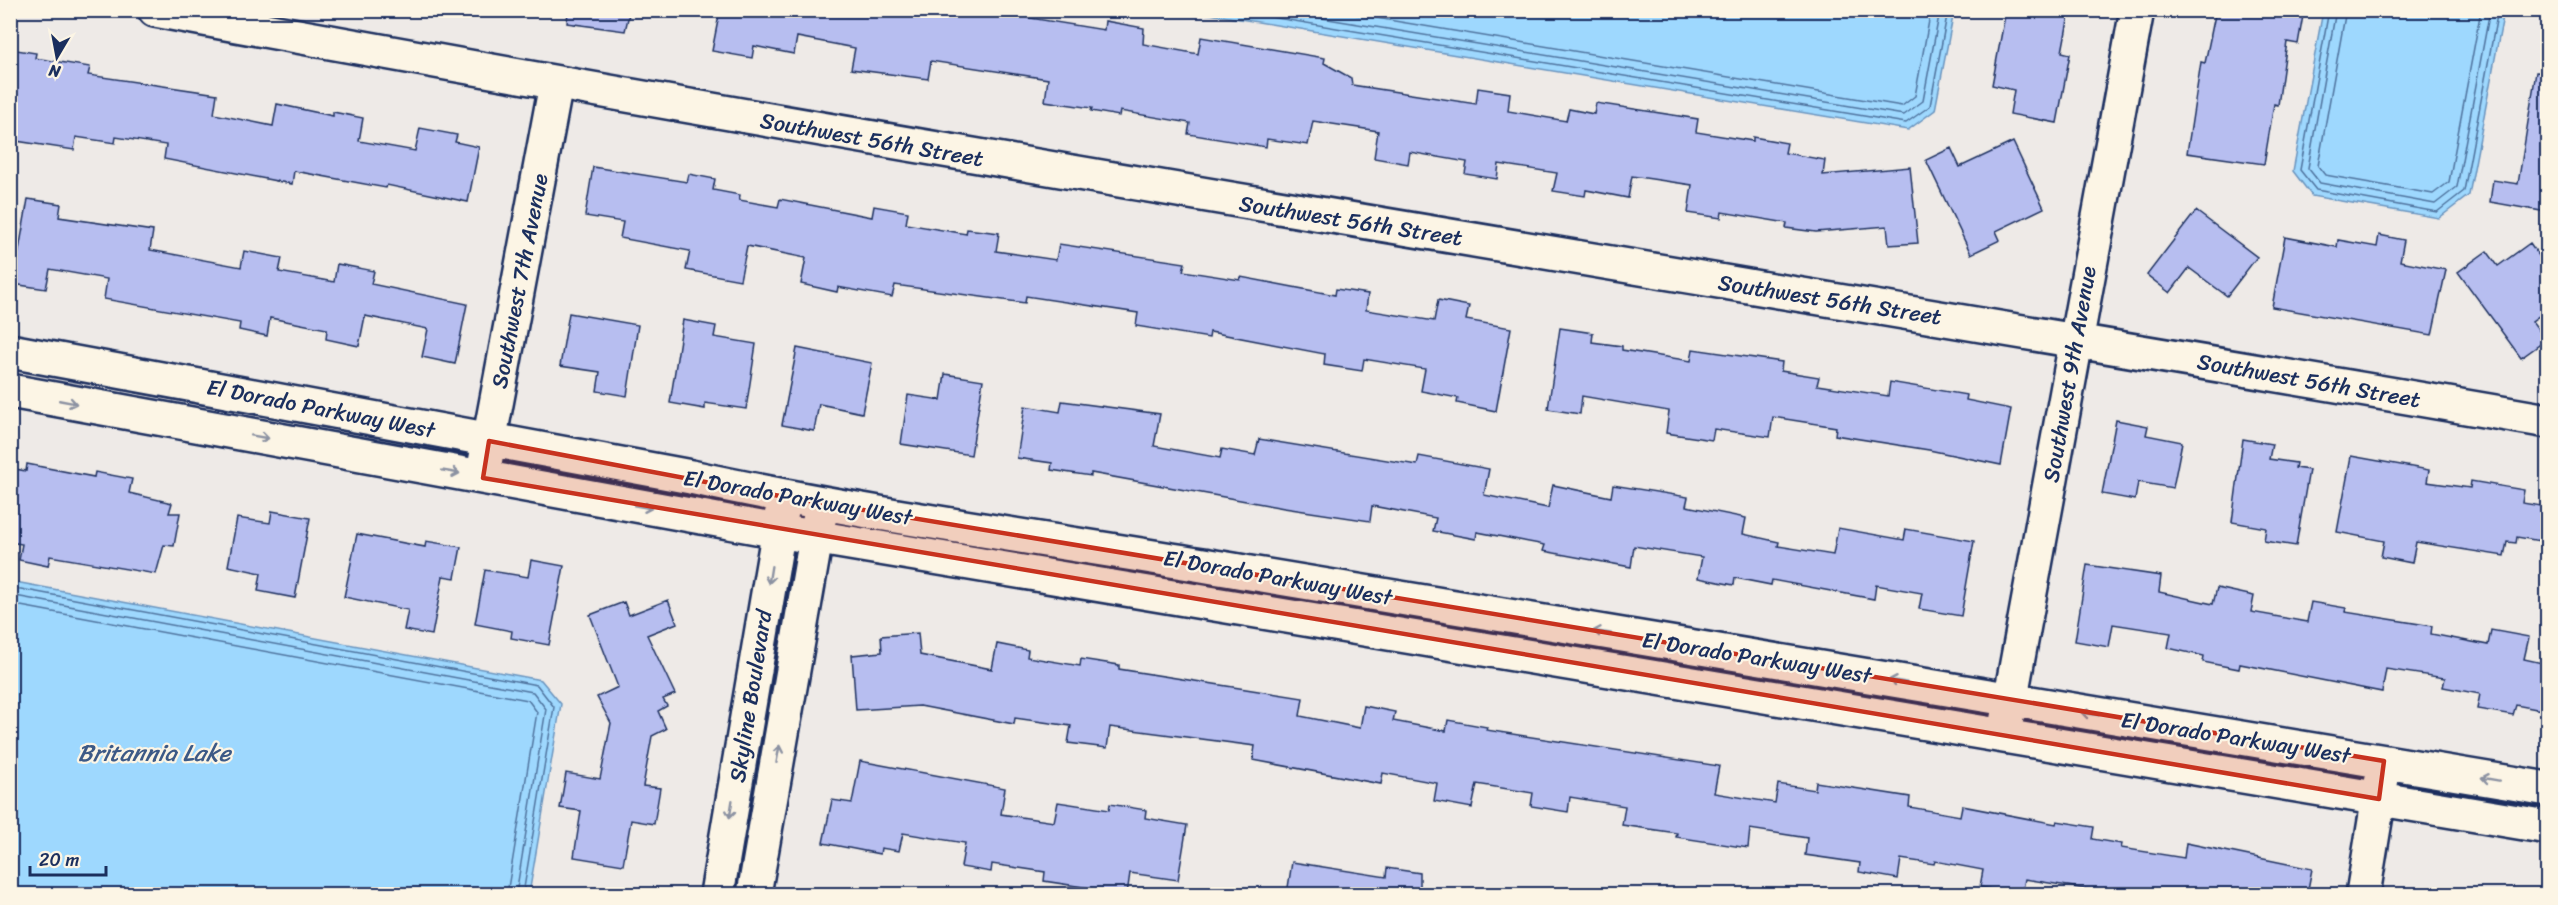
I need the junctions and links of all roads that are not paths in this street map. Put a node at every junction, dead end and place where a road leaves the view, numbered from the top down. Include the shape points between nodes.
1 (155, 10) edge
2 (2137, 10) edge
3 (556, 84) junction
4 (2075, 340) junction
5 (10, 351) edge
6 (10, 391) edge
7 (2547, 421) edge
8 (489, 441) junction
9 (483, 478) junction
10 (785, 497) junction
11 (821, 503) junction
12 (778, 531) junction
13 (817, 537) junction
14 (2010, 701) junction
15 (2004, 737) junction
16 (2384, 761) junction
17 (2547, 789) edge
18 (2379, 799) junction
19 (2547, 827) edge
20 (723, 893) edge
21 (754, 894) edge
22 (2363, 894) edge

1 - 3 street, Southwest 56th Street
2 - 4 street, Southwest 9th Avenue
3 - 4 street, Southwest 56th Street via 1177,192
3 - 8 street, Southwest 7th Avenue
4 - 7 street, Southwest 56th Street
4 - 14 street, Southwest 9th Avenue
5 - 8 street, El Dorado Parkway West
6 -> 9 street, El Dorado Parkway West
8 - 9 street, Southwest 7th Avenue
8 - 10 street, El Dorado Parkway West
9 -> 12 street, El Dorado Parkway West
10 - 11 street, El Dorado Parkway West
10 - 12 street, Skyline Boulevard
11 - 13 street, Skyline Boulevard
14 -> 11 street, El Dorado Parkway West
12 - 13 street, El Dorado Parkway West
12 -> 20 street, Skyline Boulevard
13 - 15 street, El Dorado Parkway West
21 -> 13 street, Skyline Boulevard
14 - 15 street, Southwest 9th Avenue
16 -> 14 street, El Dorado Parkway West
15 - 18 street, El Dorado Parkway West
17 -> 16 street, El Dorado Parkway West
16 - 18 street
18 - 19 street, El Dorado Parkway West
18 - 22 street

